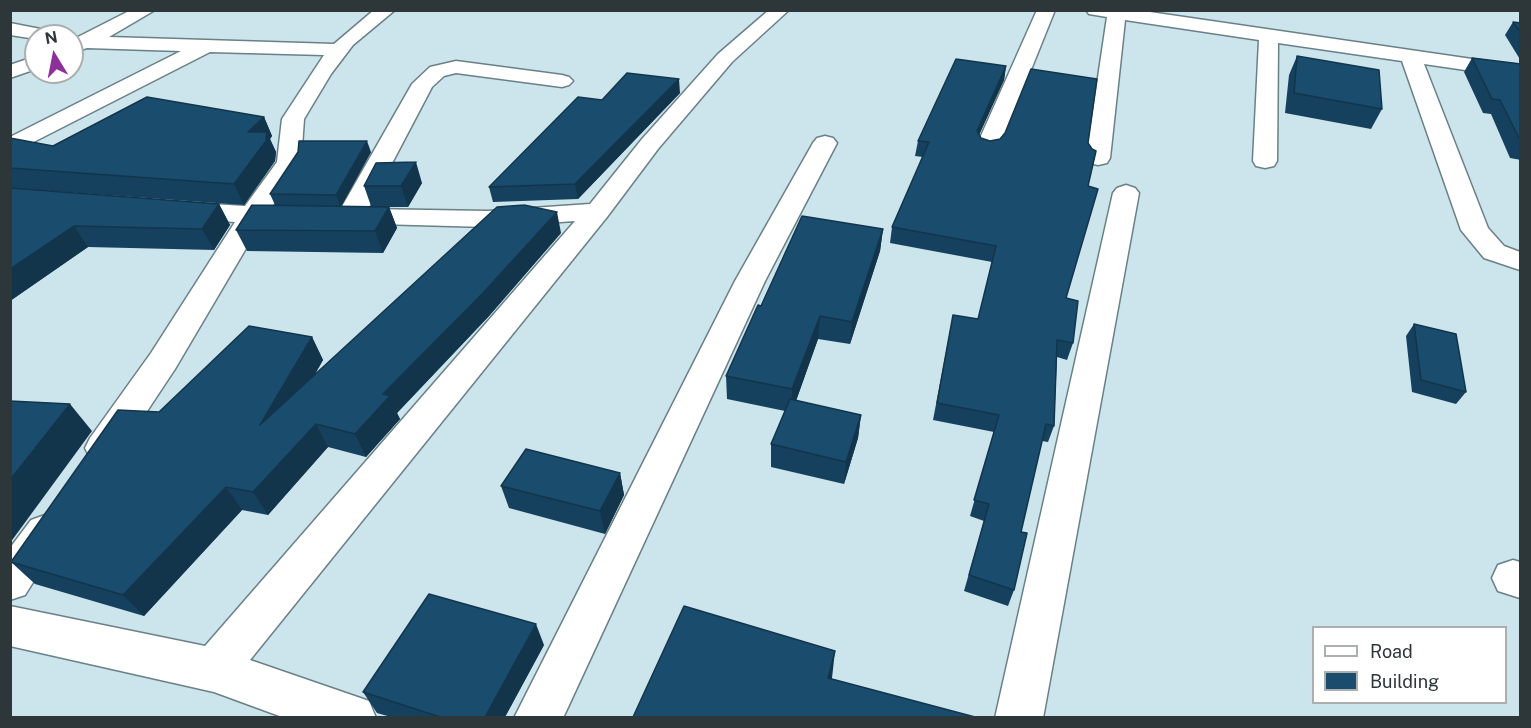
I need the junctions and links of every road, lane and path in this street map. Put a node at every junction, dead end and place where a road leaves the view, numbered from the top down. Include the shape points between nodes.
1 (146, 10) edge
2 (386, 10) edge
3 (780, 10) edge
4 (1046, 10) edge
5 (1095, 10) edge
6 (1117, 14) junction
7 (1269, 35) junction
8 (84, 39) edge
9 (84, 43) edge
10 (207, 45) junction
11 (339, 50) junction
12 (1411, 57) junction
13 (1521, 72) edge
14 (562, 81) dead end
15 (825, 143) dead end
16 (10, 147) edge
17 (988, 147) edge
18 (1098, 158) edge
19 (1265, 161) dead end
20 (1126, 193) dead end
21 (148, 208) edge
22 (598, 211) junction
23 (252, 216) junction
24 (332, 217) junction
25 (1521, 262) edge
26 (90, 467) edge
27 (63, 505) edge
28 (10, 582) edge
29 (10, 626) edge
30 (214, 670) junction
31 (352, 717) edge
32 (538, 717) edge
33 (1019, 717) edge

1 - 8 street
2 - 11 street
3 - 22 street via 725,58
4 - 17 street
5 - 6 street
6 - 7 street
6 - 18 street
7 - 12 street
7 - 19 street
9 - 10 street
10 - 11 street
10 - 16 street
11 - 23 street via 293,119 288,162
12 - 13 street
12 - 25 street via 1475,230 1494,252
14 - 24 street via 456,67 437,71 423,84
15 - 32 street via 750,281
20 - 33 street
21 - 23 street
22 - 24 street via 488,219
22 - 30 street
23 - 24 street
23 - 26 street via 163,361
27 - 28 street
29 - 30 street
30 - 31 street

